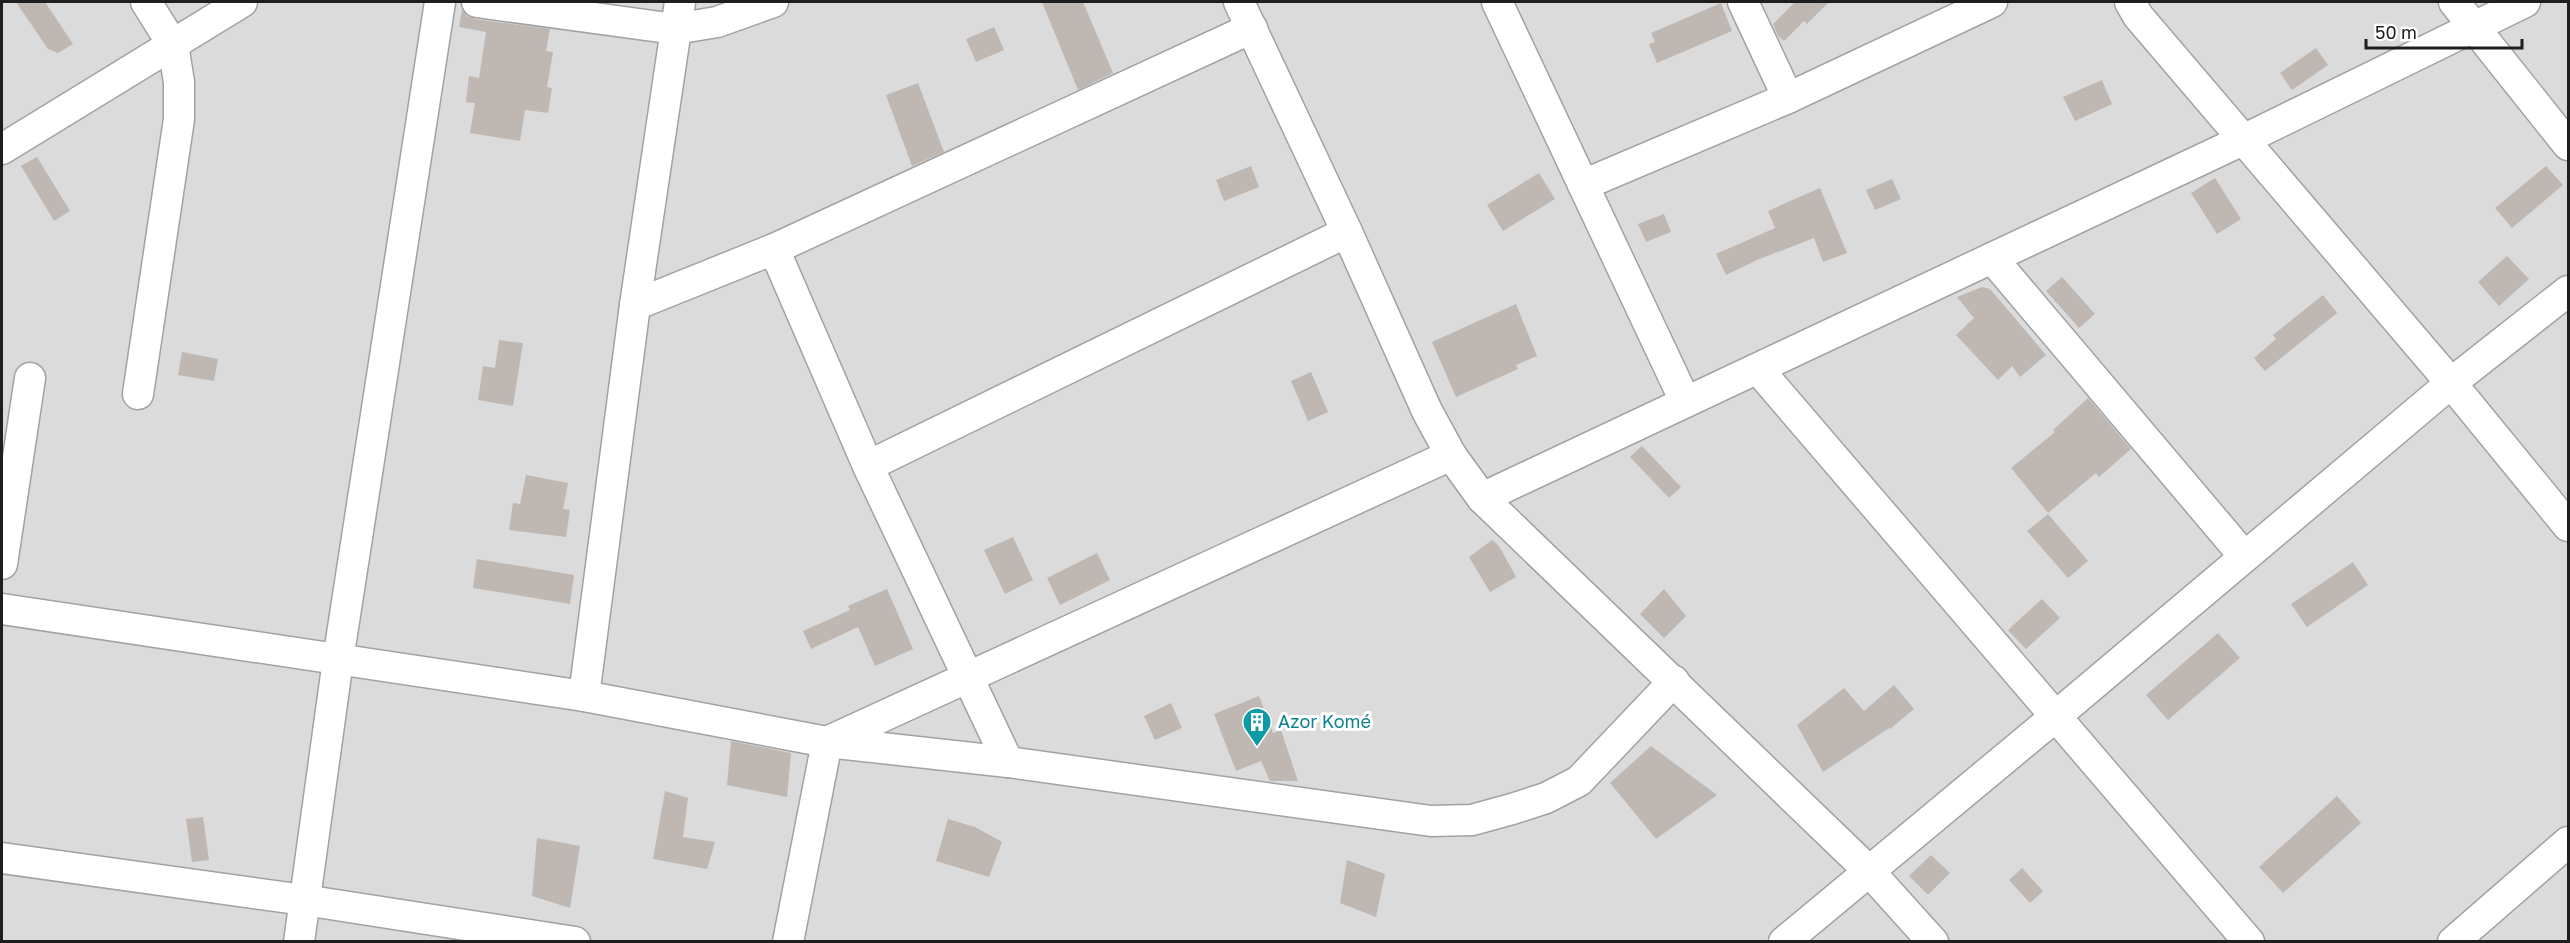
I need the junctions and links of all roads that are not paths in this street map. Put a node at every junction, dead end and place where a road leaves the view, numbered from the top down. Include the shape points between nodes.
1 (146, 2) edge
2 (242, 2) edge
3 (440, 2) edge
4 (477, 2) edge
5 (773, 2) edge
6 (1497, 2) edge
7 (1743, 2) edge
8 (1992, 2) edge
9 (2454, 2) edge
10 (2525, 2) edge
11 (2141, 6) edge
12 (1243, 8) edge
13 (678, 15) edge
14 (2475, 27) junction
15 (173, 45) junction
16 (1788, 98) junction
17 (2245, 139) junction
18 (2568, 145) edge
19 (2, 149) edge
20 (1583, 185) junction
21 (1347, 232) junction
22 (774, 249) junction
23 (1992, 258) junction
24 (2568, 291) edge
25 (635, 305) junction
26 (1758, 369) junction
27 (30, 378) dead end
28 (2451, 383) junction
29 (138, 394) dead end
30 (1685, 401) junction
31 (1451, 455) junction
32 (868, 466) junction
33 (1482, 498) junction
34 (2568, 526) edge
35 (2244, 556) junction
36 (2, 564) edge
37 (2, 609) edge
38 (338, 660) junction
39 (966, 678) junction
40 (1674, 681) junction
41 (584, 696) junction
42 (2056, 716) junction
43 (826, 742) junction
44 (1008, 762) junction
45 (2568, 842) edge
46 (2, 858) edge
47 (1869, 871) junction
48 (304, 900) junction
49 (561, 941) edge
50 (299, 942) edge
51 (788, 942) edge
52 (1784, 942) edge
53 (1933, 942) edge
54 (2249, 942) edge
55 (2453, 942) edge

1 - 15 street
2 - 15 street
3 - 38 street
4 - 13 street
5 - 13 street via 717,22
6 - 20 street
7 - 16 street
8 - 16 street
9 - 14 street
10 - 14 street
11 - 17 street
12 - 21 street
12 - 22 street
13 - 25 street
14 - 17 street
14 - 18 street
15 - 19 street
15 - 29 street via 179,82 178,119
16 - 20 street
17 - 23 street
17 - 28 street
20 - 30 street
21 - 31 street via 1427,411
21 - 32 street
22 - 25 street
22 - 32 street
23 - 26 street
23 - 35 street
24 - 28 street
25 - 41 street
26 - 30 street
26 - 42 street
27 - 36 street
28 - 34 street
28 - 35 street
30 - 33 street
31 - 33 street
31 - 39 street
32 - 39 street
33 - 40 street
35 - 42 street
37 - 38 street
38 - 41 street
38 - 48 street
39 - 43 street
39 - 44 street
40 - 44 street via 1579,781 1546,798 1472,820 1431,821
40 - 47 street
41 - 43 street
42 - 47 street
42 - 54 street
43 - 44 street
43 - 51 street
45 - 55 street
46 - 48 street
47 - 52 street
47 - 53 street
48 - 49 street
48 - 50 street

